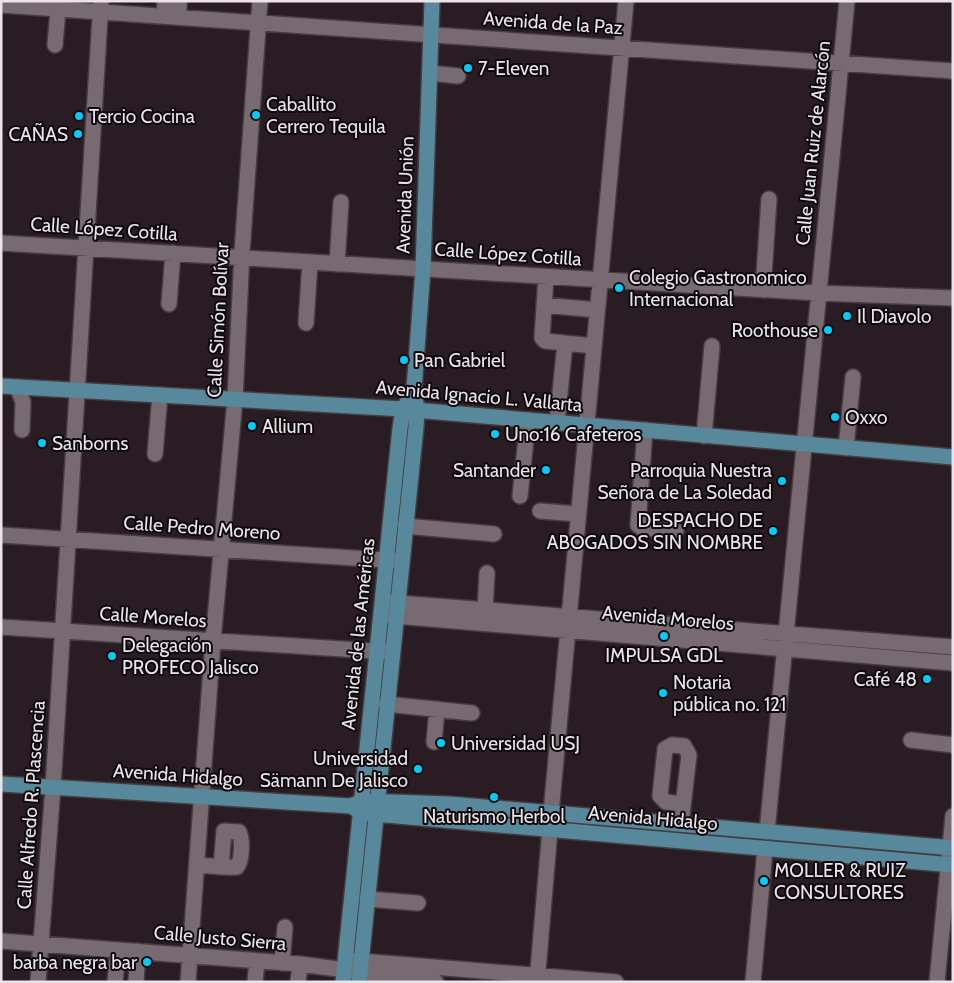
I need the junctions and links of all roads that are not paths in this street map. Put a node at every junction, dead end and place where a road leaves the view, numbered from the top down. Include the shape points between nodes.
1 (179, 1) edge
2 (260, 1) edge
3 (432, 1) edge
4 (626, 1) edge
5 (847, 1) edge
6 (1, 5) edge
7 (101, 7) edge
8 (58, 9) junction
9 (169, 12) edge
10 (259, 23) junction
11 (431, 35) junction
12 (56, 45) dead end
13 (622, 48) junction
14 (842, 63) junction
15 (953, 71) edge
16 (430, 73) junction
17 (458, 76) dead end
18 (769, 199) dead end
19 (341, 202) dead end
20 (1, 243) edge
21 (85, 248) junction
22 (173, 253) junction
23 (242, 258) junction
24 (310, 262) junction
25 (337, 264) junction
26 (423, 269) junction
27 (546, 277) junction
28 (600, 280) junction
29 (763, 290) junction
30 (818, 293) junction
31 (953, 298) edge
32 (169, 304) dead end
33 (544, 305) junction
34 (598, 310) junction
35 (306, 323) dead end
36 (565, 343) junction
37 (594, 346) junction
38 (712, 346) dead end
39 (853, 377) dead end
40 (1, 386) edge
41 (17, 387) junction
42 (77, 390) junction
43 (160, 395) junction
44 (234, 400) junction
45 (410, 410) junction
46 (528, 420) junction
47 (557, 423) junction
48 (586, 425) junction
49 (22, 430) dead end
50 (645, 430) junction
51 (704, 436) junction
52 (803, 444) junction
53 (846, 448) junction
54 (155, 454) dead end
55 (953, 457) edge
56 (520, 496) dead end
57 (540, 511) dead end
58 (578, 514) junction
59 (405, 526) junction
60 (676, 531) dead end
61 (494, 534) dead end
62 (1, 535) edge
63 (69, 540) junction
64 (221, 550) junction
65 (386, 560) junction
66 (401, 562) junction
67 (487, 574) dead end
68 (380, 608) junction
69 (396, 609) junction
70 (485, 610) junction
71 (568, 623) junction
72 (1, 627) edge
73 (62, 631) junction
74 (213, 641) junction
75 (784, 641) junction
76 (953, 647) edge
77 (376, 651) junction
78 (392, 652) junction
79 (953, 663) edge
80 (386, 704) junction
81 (436, 709) junction
82 (472, 712) dead end
83 (910, 740) dead end
84 (434, 742) dead end
85 (953, 744) edge
86 (1, 784) edge
87 (53, 787) junction
88 (202, 796) junction
89 (683, 804) dead end
90 (365, 807) junction
91 (551, 813) junction
92 (953, 816) edge
93 (682, 824) junction
94 (200, 829) junction
95 (550, 829) junction
96 (767, 832) junction
97 (951, 848) edge
98 (765, 849) junction
99 (197, 865) junction
100 (950, 865) edge
101 (367, 899) junction
102 (418, 903) dead end
103 (285, 927) dead end
104 (1, 941) edge
105 (42, 944) junction
106 (118, 950) junction
107 (138, 951) junction
108 (189, 955) junction
109 (257, 961) junction
110 (282, 963) junction
111 (300, 964) junction
112 (344, 971) edge
113 (360, 972) edge
114 (538, 979) edge
115 (38, 982) edge
116 (115, 982) edge
117 (136, 982) edge
118 (188, 982) edge
119 (255, 982) edge
120 (298, 982) edge
121 (436, 982) edge
122 (616, 982) edge
123 (753, 982) edge
124 (937, 982) edge

1 - 9 street
2 - 10 street, Calle Simón Bolívar
3 - 11 main road, Avenida Unión
4 - 13 street
5 - 14 street, Calle Juan Ruiz de Alarcón
6 - 8 street, Avenida de la Paz
7 - 8 street, Avenida de la Paz
7 - 9 street, Avenida de la Paz
7 - 21 street, Calle Alfredo R. Plascencia
8 - 12 street
9 - 10 street, Avenida de la Paz
10 - 11 street, Avenida de la Paz
10 - 23 street, Calle Simón Bolívar
11 - 13 street, Avenida de la Paz
11 - 16 main road, Avenida Unión
13 - 14 street, Avenida de la Paz
13 - 28 street
14 - 15 street, Avenida de la Paz
14 - 30 street, Calle Juan Ruiz de Alarcón
16 - 17 street
16 - 26 main road, Avenida Unión
18 - 29 street
19 - 25 street
20 - 21 street, Calle López Cotilla
21 - 22 street, Calle López Cotilla
21 - 42 street, Calle Alfredo R. Plascencia
22 - 23 street, Calle López Cotilla
22 - 32 street
23 - 24 street, Calle López Cotilla
23 - 44 street, Calle Simón Bolívar
24 - 25 street, Calle López Cotilla
24 - 35 street
25 - 26 street, Calle López Cotilla
26 - 27 street, Calle López Cotilla
26 - 45 main road, Avenida Unión
27 - 28 street, Calle López Cotilla
27 - 33 street
28 - 29 street, Calle López Cotilla
28 - 34 street
29 - 30 street, Calle López Cotilla
30 - 31 street, Calle López Cotilla
30 - 52 street, Calle Juan Ruiz de Alarcón
33 - 34 street
33 - 36 street via 542,338
34 - 37 street
36 - 37 street
36 - 47 street
37 - 48 street
38 - 51 street
39 - 53 street
40 - 41 main road, Avenida Ignacio L. Vallarta
41 - 42 main road, Avenida Ignacio L. Vallarta
41 - 49 street via 23,402
42 - 43 main road, Avenida Ignacio L. Vallarta
42 - 63 street, Calle Alfredo R. Plascencia
43 - 44 main road, Avenida Ignacio L. Vallarta
43 - 54 street
44 - 45 main road, Avenida Ignacio L. Vallarta
44 - 64 street, Calle Simón Bolívar
45 - 46 main road, Avenida Ignacio L. Vallarta
45 - 59 main road, Avenida de las Américas
45 - 65 main road, Avenida de las Américas
46 - 47 main road, Avenida Ignacio L. Vallarta
46 - 56 street
47 - 48 main road, Avenida Ignacio L. Vallarta
48 - 50 main road, Avenida Ignacio L. Vallarta
48 - 58 street
50 - 51 main road, Avenida Ignacio L. Vallarta
50 - 60 street via 638,526
51 - 52 main road, Avenida Ignacio L. Vallarta
52 - 53 main road, Avenida Ignacio L. Vallarta
52 - 75 street, Calle Juan Ruiz de Alarcón
53 - 55 main road, Avenida Ignacio L. Vallarta
57 - 58 street
58 - 71 street
59 - 61 street
59 - 66 main road, Avenida de las Américas
62 - 63 street, Calle Pedro Moreno
63 - 64 street, Calle Pedro Moreno
63 - 73 street, Calle Alfredo R. Plascencia
64 - 65 street, Calle Pedro Moreno
64 - 74 street, Calle Simón Bolívar
65 - 66 street, Calle Pedro Moreno
65 - 68 main road, Avenida de las Américas
66 - 69 main road, Avenida de las Américas
67 - 70 street
68 - 69 street, Avenida Morelos
68 - 77 main road, Avenida de las Américas
69 - 70 street, Avenida Morelos
69 - 71 street, Avenida Morelos
69 - 78 main road, Avenida de las Américas
70 - 71 street, Avenida Morelos
71 - 75 street, Avenida Morelos
71 - 91 street
72 - 73 street, Calle Morelos
73 - 74 street, Calle Morelos
73 - 87 street, Calle Alfredo R. Plascencia
74 - 77 street, Calle Morelos
74 - 88 street, Calle Simón Bolívar
75 - 76 street, Avenida Morelos
75 - 79 street, Avenida Morelos
75 - 96 street, Calle Juan Ruiz de Alarcón
77 - 78 street, Calle Morelos
77 - 90 main road, Avenida de las Américas
78 - 80 main road, Avenida de las Américas
80 - 81 street
80 - 90 main road, Avenida de las Américas
81 - 82 street
81 - 84 street
83 - 85 street
86 - 87 main road, Avenida Hidalgo
87 - 88 main road, Avenida Hidalgo
87 - 105 street, Calle Alfredo R. Plascencia
88 - 90 main road, Avenida Hidalgo
88 - 94 street, Calle Simón Bolívar
89 - 93 street
90 - 91 main road, Avenida Hidalgo via 449,804
90 - 95 main road, Avenida Hidalgo
90 - 101 main road, Avenida de las Américas
90 - 112 main road, Avenida de las Américas
91 - 93 main road, Avenida Hidalgo
92 - 97 street
93 - 96 main road, Avenida Hidalgo
94 - 99 street, Calle Simón Bolívar
94 - 99 street via 240,834 240,864 235,868
95 - 98 main road, Avenida Hidalgo
95 - 114 street
96 - 97 main road, Avenida Hidalgo
97 - 100 street
98 - 100 main road, Avenida Hidalgo
98 - 123 street
99 - 108 street, Calle Simón Bolívar
100 - 124 street
101 - 102 street
101 - 113 main road, Avenida de las Américas
103 - 110 street
104 - 105 street, Calle Justo Sierra
105 - 106 street, Calle Justo Sierra
105 - 115 street, Calle Alfredo R. Plascencia
106 - 107 street, Calle Justo Sierra
106 - 116 street
107 - 108 street, Calle Justo Sierra
107 - 117 street
108 - 109 street, Calle Justo Sierra
108 - 118 street, Calle Simón Bolívar
109 - 110 street, Calle Justo Sierra
109 - 119 street
110 - 111 street, Calle Justo Sierra
111 - 112 street, Calle Justo Sierra
111 - 120 street
112 - 113 street, Calle Justo Sierra
113 - 114 street, Calle Justo Sierra
113 - 121 street, Calle Justo Sierra
114 - 122 street, Calle Justo Sierra

